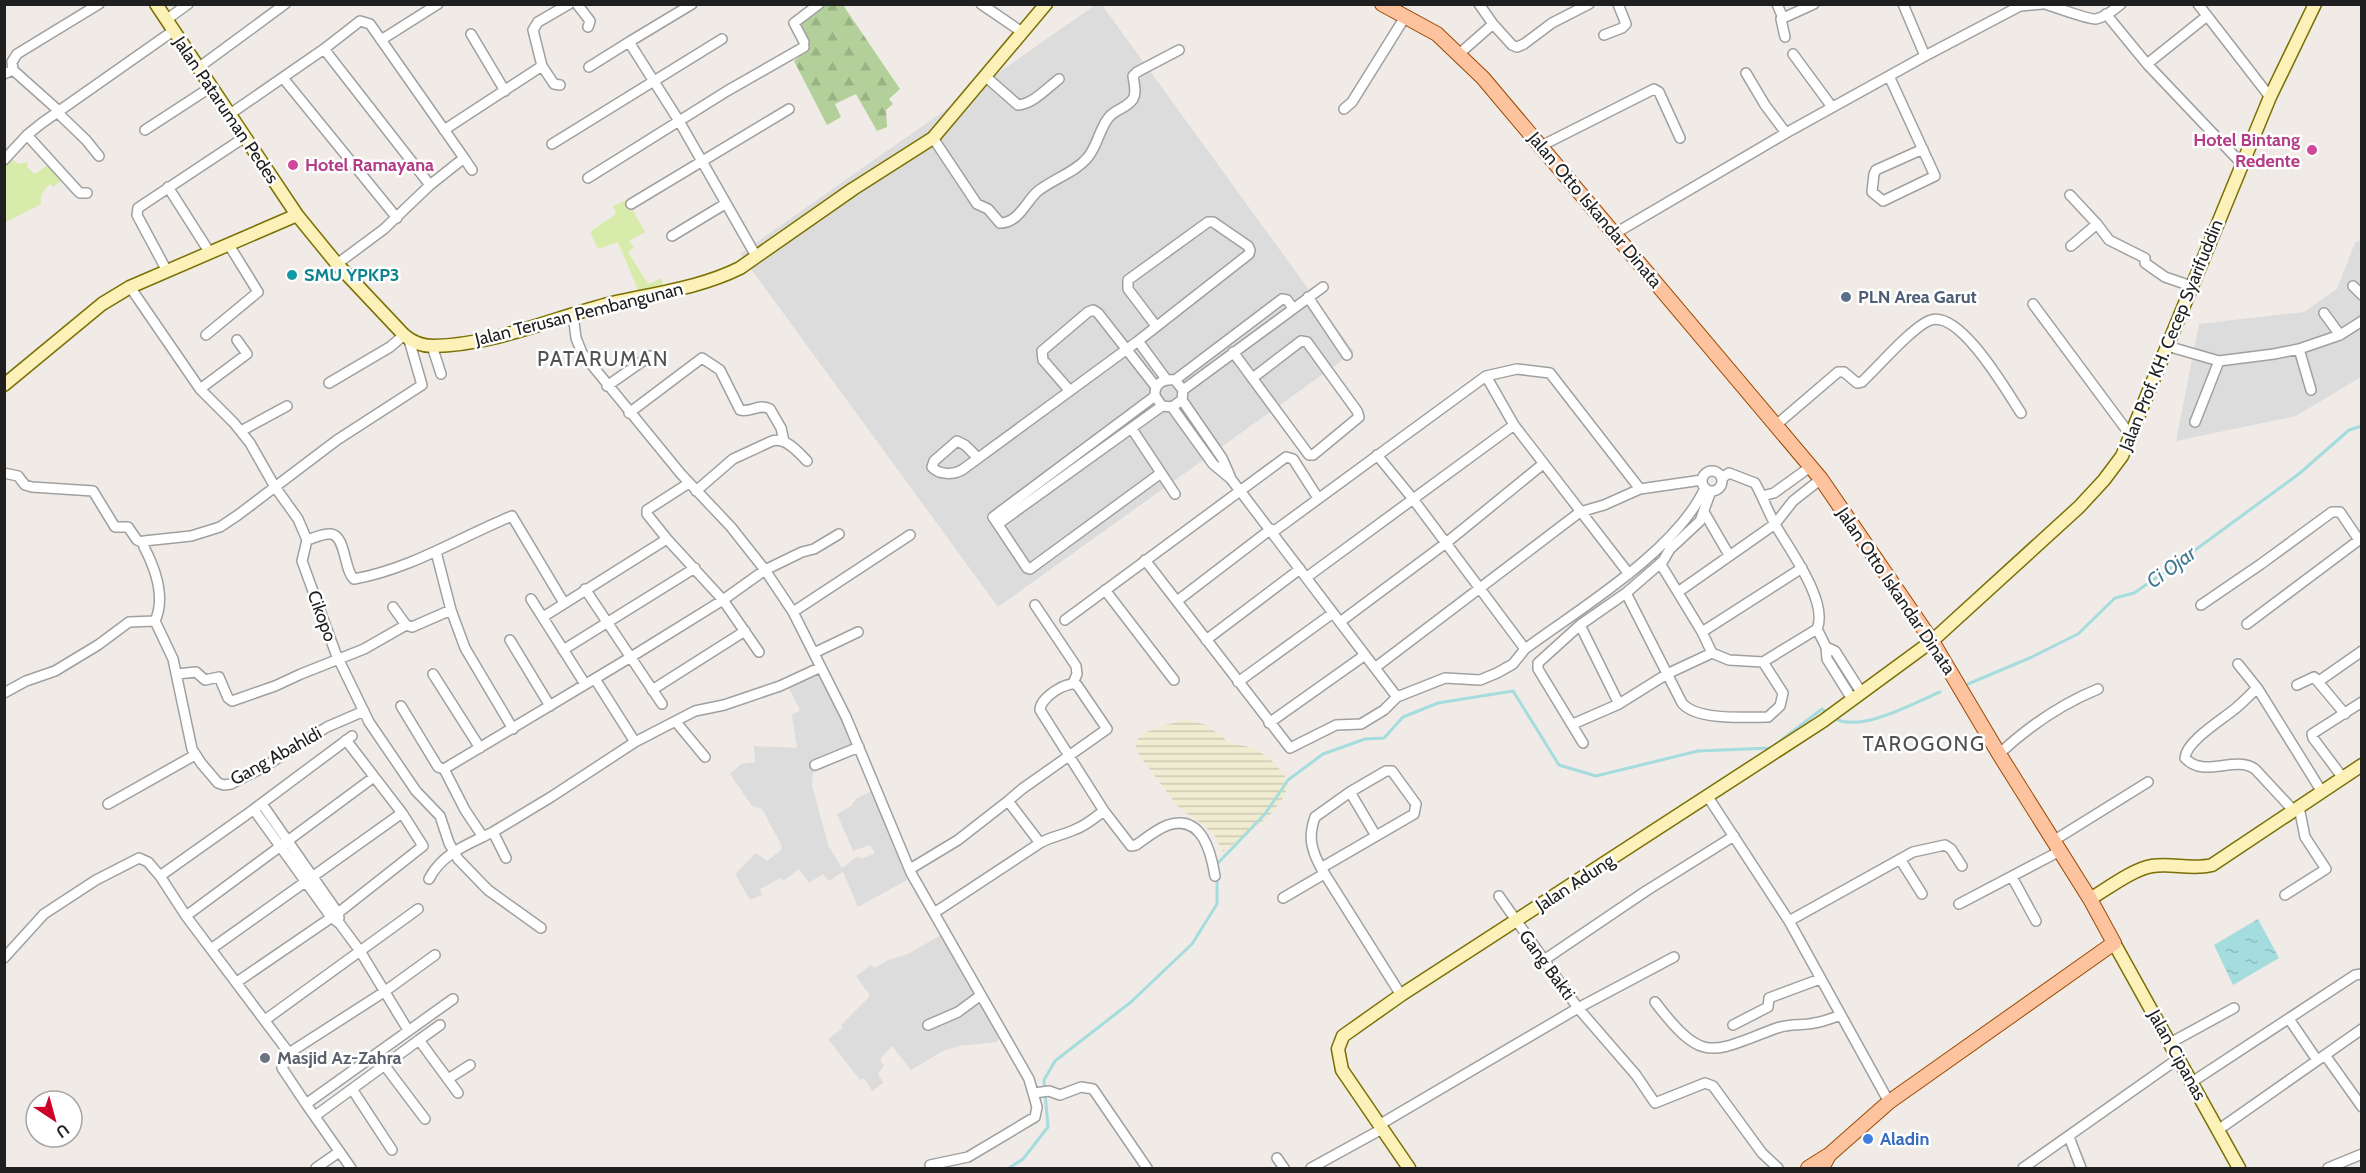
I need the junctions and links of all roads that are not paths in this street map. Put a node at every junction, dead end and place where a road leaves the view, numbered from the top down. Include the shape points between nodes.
1 (99, 4) edge
2 (156, 4) edge
3 (188, 4) edge
4 (285, 4) edge
5 (438, 4) edge
6 (569, 4) edge
7 (577, 4) edge
8 (692, 4) edge
9 (819, 4) edge
10 (981, 4) edge
11 (1046, 4) edge
12 (1382, 4) edge
13 (1479, 4) edge
14 (1589, 4) edge
15 (1618, 4) edge
16 (1777, 4) edge
17 (1814, 4) edge
18 (1903, 4) edge
19 (2044, 4) edge
20 (2121, 4) edge
21 (2198, 4) edge
22 (2316, 4) edge
23 (2106, 14) junction
24 (2207, 16) junction
25 (1405, 17) junction
26 (1783, 18) junction
27 (1493, 24) junction
28 (169, 26) junction
29 (588, 27) dead end
30 (1022, 32) junction
31 (471, 34) dead end
32 (1604, 35) dead end
33 (1785, 37) dead end
34 (722, 39) dead end
35 (381, 40) junction
36 (629, 42) junction
37 (324, 49) junction
38 (1179, 50) dead end
39 (1459, 54) junction
40 (1793, 54) dead end
41 (1925, 56) junction
42 (2147, 64) junction
43 (542, 66) junction
44 (589, 67) dead end
45 (198, 68) junction
46 (9, 72) edge
47 (1746, 73) dead end
48 (985, 76) junction
49 (1889, 76) junction
50 (283, 78) junction
51 (1059, 79) dead end
52 (654, 81) junction
53 (561, 85) dead end
54 (211, 87) junction
55 (505, 91) junction
56 (2270, 97) junction
57 (1832, 107) junction
58 (789, 109) dead end
59 (1344, 109) dead end
60 (58, 112) junction
61 (230, 114) junction
62 (679, 121) junction
63 (145, 130) dead end
64 (444, 130) junction
65 (1786, 133) junction
66 (27, 135) junction
67 (246, 137) junction
68 (933, 138) junction
69 (1680, 138) dead end
70 (552, 144) dead end
71 (1541, 146) junction
72 (1923, 149) junction
73 (99, 156) dead end
74 (465, 158) junction
75 (4, 160) edge
76 (702, 162) junction
77 (2242, 164) junction
78 (472, 170) dead end
79 (588, 178) dead end
80 (430, 185) junction
81 (168, 187) junction
82 (87, 194) dead end
83 (2070, 195) dead end
84 (632, 204) dead end
85 (725, 204) junction
86 (297, 215) junction
87 (397, 218) junction
88 (2097, 224) junction
89 (1614, 234) junction
90 (672, 236) dead end
91 (229, 245) junction
92 (2071, 246) dead end
93 (210, 253) junction
94 (756, 256) junction
95 (337, 264) junction
96 (167, 271) junction
97 (2191, 286) junction
98 (2353, 286) dead end
99 (130, 287) junction
100 (1323, 287) dead end
101 (2361, 295) edge
102 (1308, 297) junction
103 (2033, 304) dead end
104 (1293, 308) junction
105 (2324, 313) dead end
106 (573, 314) junction
107 (2361, 321) edge
108 (1156, 326) junction
109 (206, 334) dead end
110 (2340, 335) junction
111 (406, 337) junction
112 (237, 340) dead end
113 (1138, 341) junction
114 (432, 346) junction
115 (2167, 346) junction
116 (1127, 349) junction
117 (2300, 349) junction
118 (1233, 352) junction
119 (1347, 355) dead end
120 (650, 356) dead end
121 (2219, 361) junction
122 (441, 374) dead end
123 (1486, 376) junction
124 (1254, 377) junction
125 (1170, 380) junction
126 (329, 383) dead end
127 (4, 385) edge
128 (607, 386) junction
129 (200, 389) junction
130 (2311, 390) dead end
131 (1070, 391) junction
132 (1155, 391) junction
133 (1182, 395) junction
134 (288, 406) dead end
135 (1167, 407) junction
136 (629, 413) junction
137 (2021, 413) dead end
138 (2195, 422) dead end
139 (1514, 425) junction
140 (1775, 426) junction
141 (1132, 429) junction
142 (241, 431) junction
143 (2131, 436) junction
144 (784, 441) junction
145 (1377, 454) junction
146 (1072, 457) junction
147 (978, 458) junction
148 (807, 461) dead end
149 (1543, 464) junction
150 (1079, 467) junction
151 (1810, 467) junction
152 (4, 473) edge
153 (1161, 473) junction
154 (1722, 478) junction
155 (1231, 479) junction
156 (1821, 479) junction
157 (689, 483) junction
158 (1706, 486) junction
159 (275, 487) junction
160 (1640, 489) junction
161 (1240, 490) junction
162 (696, 491) junction
163 (1175, 494) dead end
164 (1762, 496) junction
165 (1318, 498) junction
166 (1413, 499) junction
167 (1580, 512) junction
168 (1704, 512) junction
169 (998, 524) junction
170 (1775, 524) junction
171 (1272, 531) junction
172 (839, 534) dead end
173 (910, 535) dead end
174 (307, 540) junction
175 (667, 540) junction
176 (2361, 541) edge
177 (143, 543) junction
178 (1446, 543) junction
179 (436, 552) junction
180 (1729, 555) junction
181 (1145, 560) junction
182 (1660, 563) junction
183 (695, 568) junction
184 (1802, 568) junction
185 (765, 570) junction
186 (1303, 573) junction
187 (1629, 574) junction
188 (1479, 588) junction
189 (585, 589) junction
190 (1105, 590) junction
191 (1678, 592) junction
192 (1626, 593) junction
193 (531, 599) dead end
194 (723, 600) junction
195 (1177, 600) junction
196 (564, 603) junction
197 (2201, 604) dead end
198 (1035, 605) dead end
199 (393, 607) dead end
200 (451, 610) junction
201 (793, 612) junction
202 (1333, 613) junction
203 (543, 617) junction
204 (1065, 620) dead end
205 (154, 621) junction
206 (1340, 622) junction
207 (607, 624) junction
208 (2247, 624) dead end
209 (406, 625) junction
210 (1580, 625) junction
211 (1817, 629) junction
212 (745, 631) junction
213 (858, 632) dead end
214 (1702, 632) junction
215 (510, 640) dead end
216 (1206, 640) junction
217 (1932, 641) junction
218 (1525, 649) junction
219 (563, 650) junction
220 (2361, 651) edge
221 (759, 652) dead end
222 (814, 653) junction
223 (1712, 653) junction
224 (1365, 655) junction
225 (631, 657) junction
226 (339, 658) junction
227 (1762, 662) junction
228 (2238, 664) dead end
229 (821, 667) junction
230 (1376, 668) junction
231 (177, 674) junction
232 (433, 674) dead end
233 (1667, 674) junction
234 (595, 679) junction
235 (1174, 680) dead end
236 (2319, 681) junction
237 (1238, 682) junction
238 (1073, 683) junction
239 (585, 684) junction
240 (2297, 685) dead end
241 (2257, 688) junction
242 (2098, 689) dead end
243 (652, 690) junction
244 (4, 693) edge
245 (1857, 695) junction
246 (1397, 697) junction
247 (2361, 702) edge
248 (662, 704) dead end
249 (1619, 704) junction
250 (401, 706) dead end
251 (549, 706) junction
252 (364, 711) junction
253 (2344, 714) junction
254 (676, 722) junction
255 (1269, 723) junction
256 (1573, 724) junction
257 (513, 729) junction
258 (635, 742) junction
259 (1583, 743) dead end
260 (859, 747) junction
261 (480, 748) junction
262 (1069, 754) junction
263 (1999, 754) junction
264 (195, 756) junction
265 (705, 757) dead end
266 (815, 765) dead end
267 (2361, 765) edge
268 (444, 769) junction
269 (374, 777) junction
270 (2343, 778) junction
271 (2148, 782) dead end
272 (1350, 792) junction
273 (2322, 792) junction
274 (1708, 796) junction
275 (1008, 801) junction
276 (108, 804) dead end
277 (258, 807) junction
278 (2297, 809) junction
279 (1104, 811) junction
280 (402, 813) junction
281 (493, 832) junction
282 (1376, 836) junction
283 (1734, 836) junction
284 (483, 837) junction
285 (1041, 843) junction
286 (285, 845) junction
287 (2056, 846) junction
288 (453, 853) junction
289 (506, 858) dead end
290 (1900, 859) junction
291 (1962, 866) dead end
292 (910, 869) junction
293 (1323, 871) junction
294 (160, 876) junction
295 (1215, 876) dead end
296 (2012, 878) junction
297 (429, 879) dead end
298 (310, 880) junction
299 (1922, 894) dead end
300 (2285, 895) dead end
301 (1499, 896) dead end
302 (1283, 898) dead end
303 (2090, 898) junction
304 (1959, 904) dead end
305 (418, 909) dead end
306 (934, 913) junction
307 (334, 915) junction
308 (186, 916) junction
309 (1516, 921) junction
310 (1789, 921) junction
311 (2036, 921) dead end
312 (541, 928) dead end
313 (2114, 943) junction
314 (212, 949) junction
315 (360, 951) junction
316 (435, 955) dead end
317 (1674, 957) dead end
318 (4, 958) edge
319 (1544, 960) junction
320 (2361, 974) edge
321 (1820, 979) junction
322 (237, 982) junction
323 (384, 992) junction
324 (981, 995) junction
325 (1401, 995) junction
326 (453, 999) dead end
327 (1655, 1002) dead end
328 (1578, 1008) junction
329 (2234, 1008) dead end
330 (1841, 1015) junction
331 (2289, 1019) junction
332 (265, 1020) junction
333 (440, 1024) dead end
334 (928, 1025) dead end
335 (1733, 1025) dead end
336 (2361, 1029) edge
337 (408, 1030) junction
338 (419, 1040) junction
339 (2170, 1043) junction
340 (289, 1053) junction
341 (2179, 1058) junction
342 (2321, 1058) junction
343 (470, 1065) dead end
344 (385, 1066) junction
345 (448, 1079) junction
346 (2192, 1082) junction
347 (352, 1089) junction
348 (458, 1093) dead end
349 (1035, 1093) junction
350 (1889, 1102) junction
351 (306, 1104) junction
352 (2361, 1107) edge
353 (315, 1116) junction
354 (425, 1119) dead end
355 (1380, 1127) junction
356 (2218, 1130) junction
357 (2069, 1137) junction
358 (392, 1150) dead end
359 (339, 1152) junction
360 (2361, 1154) edge
361 (1828, 1155) junction
362 (1278, 1158) dead end
363 (930, 1165) dead end
364 (316, 1168) edge
365 (351, 1168) edge
366 (1147, 1168) edge
367 (1284, 1168) edge
368 (1311, 1168) edge
369 (1409, 1168) edge
370 (1778, 1168) edge
371 (1808, 1168) edge
372 (1822, 1168) edge
373 (2023, 1168) edge
374 (2081, 1168) edge
375 (2239, 1168) edge
376 (2328, 1168) edge

1 - 46 street via 17,54
2 - 28 street, Jalan Pataruman Pedes
3 - 28 street
4 - 45 street
5 - 35 street
6 - 43 street via 534,25
7 - 29 street via 590,21
8 - 36 street
9 - 62 street via 794,23 804,44
10 - 30 street
11 - 30 street, Jalan Terusan Pembangunan
12 - 25 main road, Jalan Otto Iskandar Dinata
13 - 27 street
14 - 27 street via 1517,47
15 - 32 street via 1626,24
16 - 26 street
17 - 26 street
18 - 41 street
19 - 23 street via 2088,19
19 - 41 street via 2020,6
20 - 23 street
21 - 24 street
22 - 56 street, Jalan Prof. KH. Cecep Syarifuddin
23 - 42 street
24 - 42 street
24 - 56 street
25 - 39 main road, Jalan Otto Iskandar Dinata via 1437,34
25 - 59 street
26 - 33 street via 1780,22
27 - 39 street
28 - 45 street, Jalan Pataruman Pedes
28 - 60 street
30 - 48 street, Jalan Terusan Pembangunan
31 - 55 street
34 - 52 street
35 - 37 street via 363,20
35 - 64 street
36 - 44 street
36 - 52 street
37 - 50 street
37 - 80 street
38 - 68 street via 1137,72 1132,102 1108,118 1089,156 1039,191 1005,223 977,204
39 - 71 main road, Jalan Otto Iskandar Dinata
40 - 57 street
41 - 49 street
42 - 77 street
43 - 53 street via 554,84
43 - 55 street
45 - 54 street, Jalan Pataruman Pedes
46 - 60 street
47 - 65 street
48 - 51 street via 1018,105
48 - 68 street, Jalan Terusan Pembangunan
49 - 57 street
49 - 72 street
50 - 61 street
50 - 87 street
52 - 62 street
52 - 70 street
54 - 61 street, Jalan Pataruman Pedes
54 - 63 street
55 - 64 street
56 - 77 street, Jalan Prof. KH. Cecep Syarifuddin
57 - 65 street
58 - 76 street
60 - 66 street
60 - 73 street
61 - 67 street, Jalan Pataruman Pedes
62 - 76 street
62 - 79 street
64 - 74 street
65 - 89 street
66 - 75 street
66 - 82 street via 76,189
67 - 81 street
67 - 86 street, Jalan Pataruman Pedes
68 - 94 street, Jalan Terusan Pembangunan
69 - 71 street via 1659,92 1654,89
71 - 89 main road, Jalan Otto Iskandar Dinata
72 - 72 street via 1935,176 1883,201 1875,197 1872,192 1876,170
74 - 78 street
74 - 80 street
76 - 84 street
76 - 85 street
77 - 97 street, Jalan Prof. KH. Cecep Syarifuddin
80 - 87 street
81 - 93 street
81 - 96 street via 136,211
83 - 88 street
85 - 90 street
85 - 94 street
86 - 91 street
86 - 95 street
87 - 95 street
88 - 92 street
88 - 97 street via 2109,240 2145,258 2145,263 2165,277
89 - 140 main road, Jalan Otto Iskandar Dinata
91 - 93 street
91 - 109 street via 258,292
93 - 96 street
94 - 106 street, Jalan Terusan Pembangunan via 723,277
95 - 111 street
96 - 99 street
97 - 115 street, Jalan Prof. KH. Cecep Syarifuddin
98 - 101 street
99 - 127 street via 102,304
99 - 129 street
100 - 102 street
102 - 104 street
102 - 119 street
103 - 143 street
104 - 118 street
104 - 125 street via 1282,299
105 - 110 street
106 - 114 street, Jalan Terusan Pembangunan via 497,338
106 - 128 street via 582,353
107 - 110 street
108 - 108 street via 1128,288 1128,280 1208,222 1248,246 1249,254
108 - 113 street
110 - 117 street
111 - 114 street, Jalan Terusan Pembangunan
111 - 126 street
111 - 159 street via 422,385 337,440
112 - 129 street via 246,354
113 - 116 street
113 - 125 street
114 - 122 street
115 - 121 street
115 - 143 street, Jalan Prof. KH. Cecep Syarifuddin
116 - 131 street
116 - 131 street via 1098,313 1088,312 1042,351 1043,360
116 - 132 street
117 - 121 street
117 - 130 street
118 - 124 street
118 - 133 street
120 - 128 street
121 - 138 street
123 - 139 street
123 - 145 street
123 - 160 street via 1517,369 1550,373
124 - 124 street via 1309,455 1359,417 1307,342 1302,341
125 - 132 street
125 - 133 street
128 - 136 street
129 - 142 street
131 - 147 street
132 - 135 street
132 - 146 street
133 - 135 street
133 - 155 street
134 - 142 street
135 - 141 street
135 - 155 street via 1213,464
136 - 144 street via 702,358 720,370 740,410 770,408
136 - 157 street
137 - 140 street via 1971,344 1946,320 1936,319 1918,328 1862,382 1838,372
139 - 149 street
139 - 166 street
140 - 151 main road, Jalan Otto Iskandar Dinata
141 - 150 street
141 - 153 street
142 - 159 street
143 - 217 street, Jalan Prof. KH. Cecep Syarifuddin via 2122,456 2079,507
144 - 148 street
144 - 162 street via 772,441 733,459
145 - 165 street
145 - 166 street
146 - 150 street
146 - 169 street via 994,515
147 - 147 street via 956,473 938,472 932,467 957,441
149 - 167 street
149 - 178 street
150 - 169 street
151 - 156 main road, Jalan Otto Iskandar Dinata
151 - 164 street via 1774,493
152 - 177 street via 18,476 32,488 93,491 113,525 128,527
153 - 163 street
153 - 169 street via 1030,569
154 - 158 street via 1720,487
154 - 158 street via 1718,472 1705,474
154 - 164 street via 1729,473 1755,483
155 - 161 street
156 - 170 street via 1793,501
156 - 217 main road, Jalan Otto Iskandar Dinata
157 - 162 street
157 - 175 street via 647,510
158 - 160 street
158 - 168 street
158 - 187 street via 1696,508
159 - 174 street via 298,519
159 - 177 street via 220,526 191,536
160 - 167 street
161 - 165 street via 1286,457 1293,459
161 - 171 street
161 - 181 street
162 - 185 street
164 - 170 street
165 - 171 street
166 - 178 street
166 - 186 street
167 - 187 street
167 - 188 street
168 - 180 street
168 - 182 street
170 - 180 street
170 - 184 street
171 - 186 street
171 - 195 street
172 - 185 street
173 - 201 street
174 - 179 street via 326,534 336,536 354,579
174 - 226 street, Cikopo via 302,561
175 - 183 street
175 - 189 street
176 - 197 street via 2336,510
176 - 208 street
177 - 205 street via 158,580
178 - 188 street
178 - 206 street
179 - 196 street via 512,516
179 - 200 street
180 - 191 street
181 - 190 street
181 - 195 street
182 - 191 street
182 - 192 street
183 - 194 street
183 - 207 street
184 - 211 street via 1815,599 1820,621
184 - 214 street
185 - 194 street
185 - 201 street
186 - 202 street
186 - 216 street
187 - 218 street
188 - 218 street
188 - 230 street
189 - 196 street
189 - 207 street
190 - 204 street
190 - 235 street
191 - 214 street
192 - 210 street
192 - 233 street
193 - 203 street
194 - 212 street
194 - 225 street
195 - 216 street
196 - 203 street
198 - 238 street via 1078,670
199 - 209 street
200 - 209 street via 417,626
200 - 257 street via 465,648
201 - 222 street
202 - 206 street
202 - 237 street
203 - 219 street
205 - 231 street, Gang Abahldi
205 - 244 street via 129,622 55,670
206 - 224 street
207 - 219 street
207 - 225 street
209 - 226 street
210 - 249 street
210 - 256 street via 1538,663
211 - 227 street
211 - 245 street via 1827,659
212 - 221 street
212 - 243 street
213 - 222 street
214 - 223 street
215 - 251 street
216 - 237 street
217 - 245 street, Jalan Adung
217 - 263 main road, Jalan Otto Iskandar Dinata
218 - 246 street via 1513,664 1497,674 1480,680 1445,678
219 - 239 street
220 - 236 street
222 - 229 street
223 - 227 street via 1729,660
223 - 233 street
224 - 230 street
224 - 255 street
225 - 234 street
225 - 243 street
226 - 231 street via 232,701 219,677 205,680 196,672
226 - 252 street, Cikopo
227 - 233 street via 1783,693 1780,706 1768,717 1692,712 1683,704
228 - 241 street
229 - 254 street via 780,686 703,709
229 - 260 street
230 - 246 street
231 - 264 street, Gang Abahldi
232 - 261 street
233 - 249 street
234 - 239 street
234 - 258 street
236 - 240 street via 2311,677
236 - 253 street
237 - 255 street
238 - 262 street via 1066,684 1040,707
238 - 262 street via 1107,728
239 - 251 street
241 - 273 street
241 - 278 street via 2196,741 2186,752 2186,758 2204,767 2248,764
242 - 263 street via 2033,724
243 - 248 street
245 - 274 street, Jalan Adung
246 - 255 street via 1361,724 1336,725 1290,748
247 - 253 street
249 - 256 street
250 - 268 street via 438,767
251 - 257 street
252 - 264 street, Gang Abahldi via 327,727 231,784 218,783
252 - 288 street, Cikopo via 416,790 440,816
253 - 270 street via 2312,736
254 - 258 street
254 - 265 street
256 - 259 street
257 - 261 street
258 - 281 street
260 - 266 street
260 - 292 street
261 - 268 street
262 - 275 street
262 - 279 street
263 - 287 main road, Jalan Otto Iskandar Dinata
264 - 276 street
267 - 270 street
268 - 284 street
269 - 277 street via 349,738
269 - 280 street
269 - 286 street
270 - 273 street
271 - 287 street
272 - 282 street
272 - 282 street via 1390,770 1416,804 1414,814
272 - 293 street via 1316,817 1312,825 1312,852
273 - 278 street
274 - 283 street
274 - 309 street, Jalan Adung
275 - 285 street
275 - 292 street
277 - 286 street
277 - 294 street
278 - 300 street via 2305,837 2326,869
278 - 303 street via 2212,866 2149,867
279 - 285 street via 1085,825
279 - 295 street via 1131,846 1170,824 1196,830 1210,848
280 - 298 street
280 - 307 street via 423,844 421,850
281 - 284 street
281 - 289 street
282 - 293 street
283 - 310 street
283 - 319 street
284 - 288 street
285 - 306 street
286 - 298 street
286 - 308 street
287 - 296 street
287 - 303 main road, Jalan Otto Iskandar Dinata
288 - 297 street
288 - 312 street, Cikopo via 488,891
290 - 291 street via 1945,845
290 - 299 street
290 - 310 street
292 - 306 street
293 - 302 street
293 - 325 street
294 - 308 street
294 - 318 street via 139,858 96,880 44,914
296 - 304 street
296 - 311 street
298 - 307 street
298 - 314 street
301 - 309 street, Gang Bakti
303 - 313 main road, Jalan Otto Iskandar Dinata
305 - 315 street
306 - 324 street
307 - 315 street
307 - 322 street
308 - 314 street
309 - 319 street, Gang Bakti
309 - 325 street, Jalan Adung
310 - 321 street
313 - 339 street, Jalan Cipanas
313 - 350 main road
314 - 322 street
315 - 323 street
315 - 332 street
316 - 323 street
317 - 328 street
319 - 328 street, Gang Bakti
320 - 331 street
321 - 330 street
321 - 335 street via 1769,998 1768,1007
322 - 332 street
323 - 337 street
323 - 340 street
324 - 334 street via 958,1012
324 - 349 street
325 - 355 street, Jalan Adung via 1343,1036 1338,1049 1342,1070
326 - 337 street
327 - 330 street via 1672,1024 1702,1049 1740,1044 1789,1025
328 - 355 street
328 - 370 street, Gang Bakti via 1636,1075 1654,1103 1705,1083 1713,1086 1762,1153
329 - 339 street
330 - 350 street
331 - 342 street
331 - 346 street
332 - 340 street
333 - 338 street
336 - 342 street
337 - 351 street
338 - 344 street
338 - 345 street
339 - 341 street, Jalan Cipanas
340 - 351 street via 282,1068
341 - 346 street, Jalan Cipanas
341 - 357 street
342 - 352 street
342 - 356 street
343 - 345 street
344 - 347 street
344 - 354 street
345 - 348 street
346 - 356 street, Jalan Cipanas
347 - 353 street
347 - 358 street
349 - 363 street via 1036,1112 1030,1121 968,1157
349 - 366 street via 1049,1090 1060,1095 1081,1087 1092,1089
350 - 361 main road
351 - 353 street
353 - 359 street
355 - 368 street
355 - 369 street, Jalan Adung
356 - 375 street, Jalan Cipanas
357 - 373 street
357 - 374 street
359 - 364 street
359 - 365 street
360 - 376 street
361 - 371 main road
361 - 372 main road
362 - 367 street

